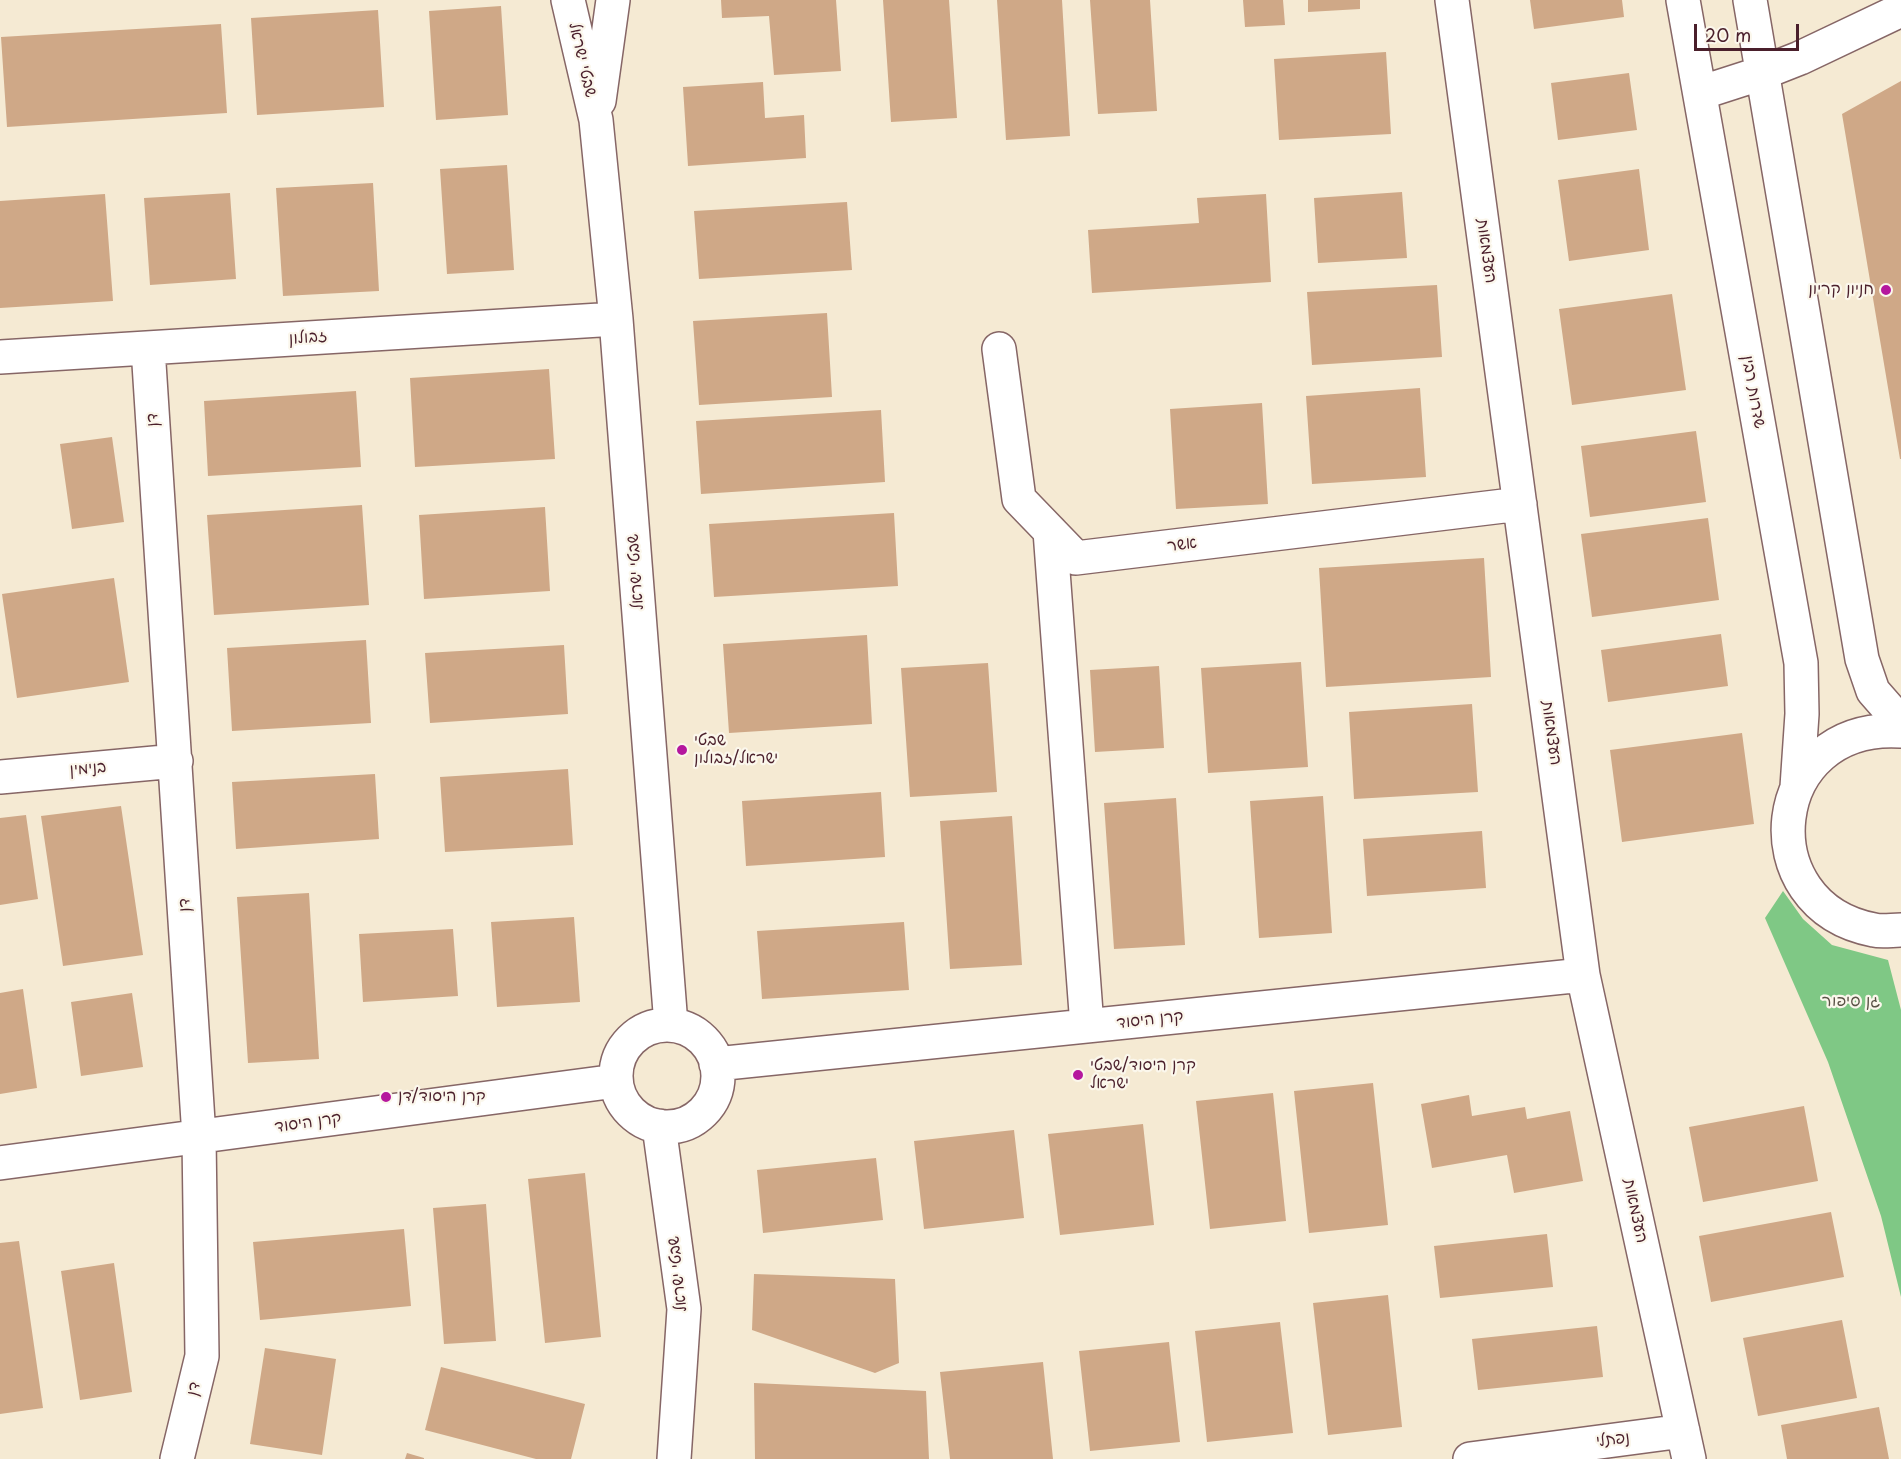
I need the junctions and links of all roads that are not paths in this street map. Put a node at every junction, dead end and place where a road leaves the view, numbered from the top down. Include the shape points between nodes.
1 (568, 0) edge
2 (613, 0) edge
3 (1452, 0) edge
4 (1683, 0) edge
5 (1750, 0) edge
6 (1901, 10) edge
7 (1762, 73) junction
8 (1700, 93) junction
9 (596, 120) junction
10 (616, 319) junction
11 (148, 348) junction
12 (999, 349) dead end
13 (0, 357) edge
14 (1520, 504) junction
15 (1050, 531) junction
16 (1901, 723) edge
17 (1901, 731) edge
18 (176, 761) junction
19 (0, 777) edge
20 (1797, 787) junction
21 (1901, 930) edge
22 (1583, 975) junction
23 (671, 1025) junction
24 (1087, 1026) junction
25 (716, 1064) junction
26 (616, 1082) junction
27 (659, 1126) junction
28 (199, 1137) junction
29 (0, 1163) edge
30 (1686, 1445) edge
31 (177, 1459) edge
32 (674, 1459) edge
33 (1470, 1459) edge

1 - 9 street, שבטי ישראל
2 - 9 street, שבטי ישראל
3 - 14 street, העצמאות
4 - 8 street, שדרות רבין
5 - 7 street
6 - 7 street
7 - 8 street
7 - 16 street via 1862,659 1873,692
8 - 20 street, שדרות רבין via 1801,663
9 - 10 street, שבטי ישראל
10 - 11 street, זבולון
10 - 23 street, שבטי ישראל
11 - 13 street, זבולון
11 - 18 street, דן
12 - 15 street, אשר via 1019,499
14 - 15 street, אשר via 1076,558
14 - 22 street, העצמאות
15 - 24 street
17 - 20 street via 1854,735 1830,747 1811,765
18 - 19 street, בנימין
18 - 28 street, דן
20 - 21 street via 1788,817 1789,849 1800,878 1819,904 1845,922 1875,931
22 - 24 street, קרן היסוד
22 - 30 street, העצמאות
23 - 25 street via 700,1037 711,1049
23 - 26 street via 642,1031 631,1040 622,1052
24 - 25 street, קרן היסוד
25 - 27 street via 718,1081 704,1111 676,1126
26 - 27 street via 630,1111
26 - 28 street, קרן היסוד
27 - 32 street, שבטי ישראל via 684,1309
28 - 29 street, קרן היסוד
28 - 31 street, דן via 202,1356
30 - 33 street, נפתלי

